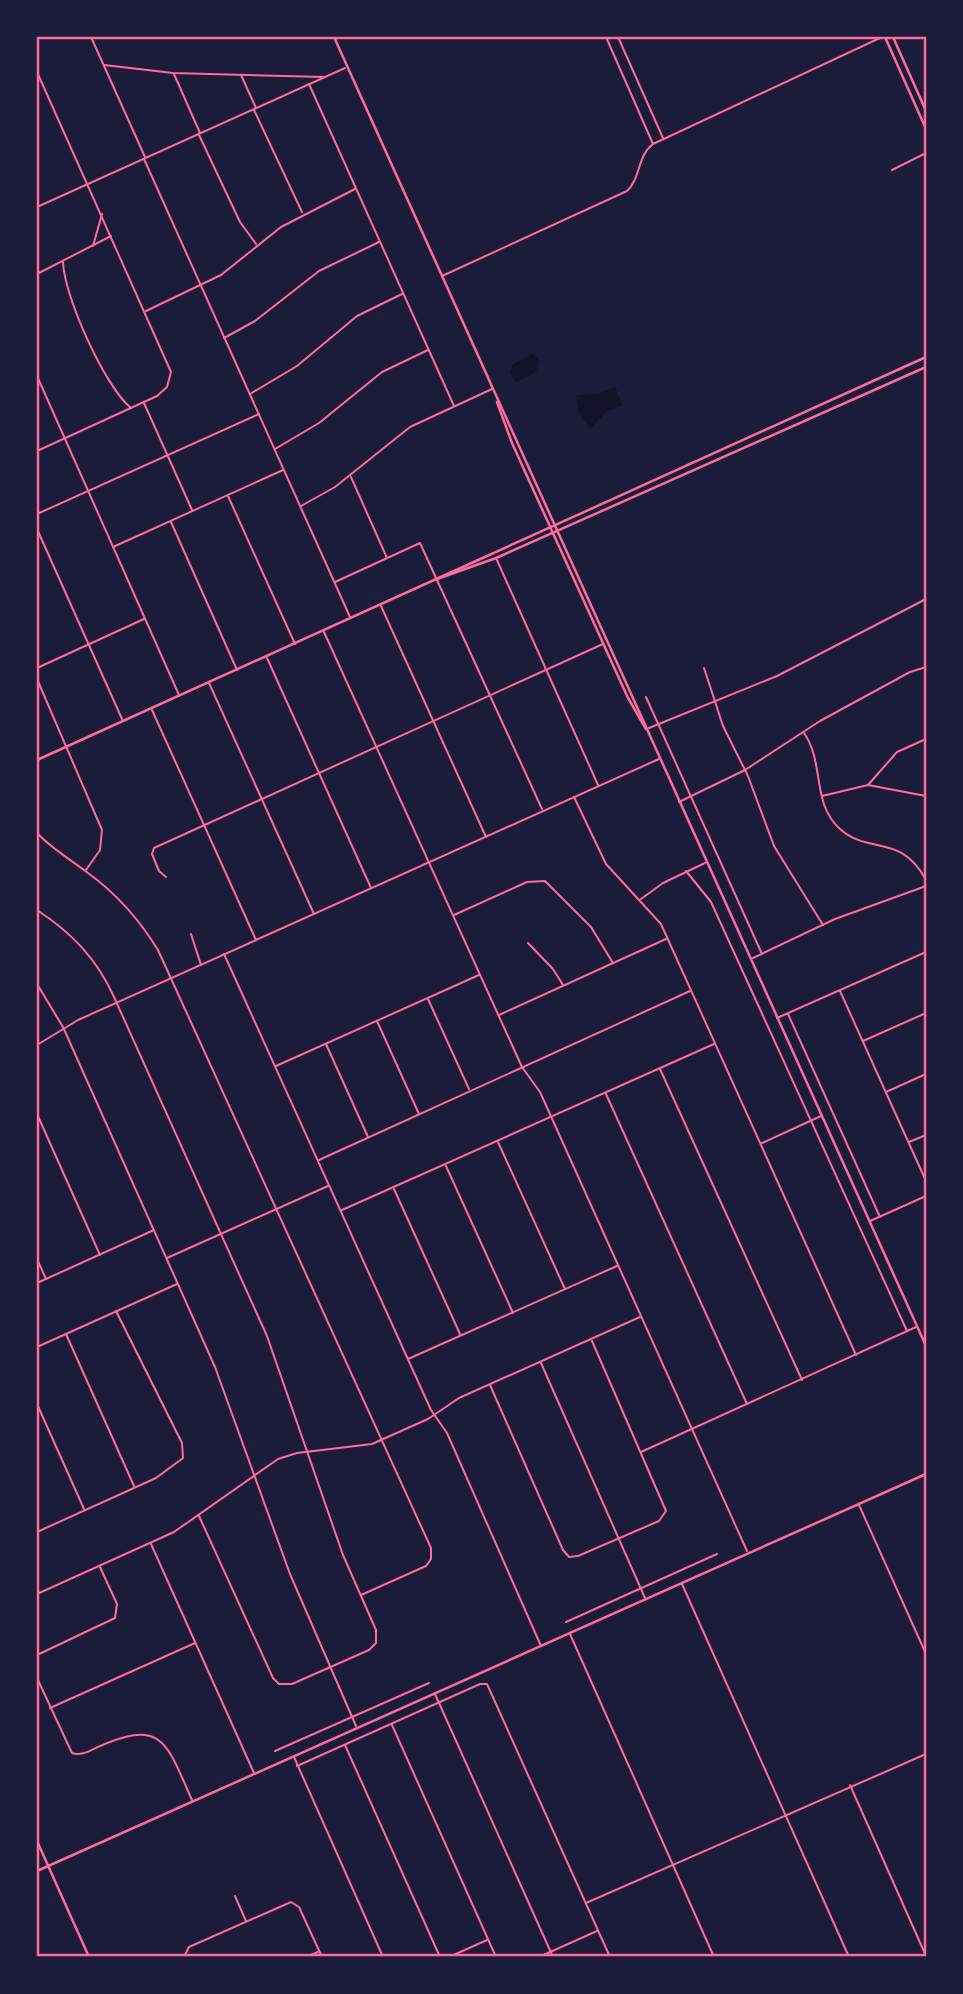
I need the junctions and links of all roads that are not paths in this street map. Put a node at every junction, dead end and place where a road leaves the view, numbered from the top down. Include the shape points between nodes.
1 (91, 37) edge
2 (334, 37) edge
3 (606, 37) edge
4 (618, 37) edge
5 (883, 37) edge
6 (893, 37) edge
7 (104, 65) junction
8 (348, 66) junction
9 (37, 72) edge
10 (173, 73) junction
11 (240, 74) junction
12 (325, 77) junction
13 (309, 84) junction
14 (254, 108) junction
15 (926, 111) edge
16 (926, 130) edge
17 (199, 133) junction
18 (663, 139) junction
19 (653, 144) junction
20 (926, 153) edge
21 (144, 158) junction
22 (892, 170) dead end
23 (88, 184) junction
24 (356, 189) junction
25 (37, 206) edge
26 (102, 213) junction
27 (303, 214) junction
28 (112, 236) junction
29 (380, 241) junction
30 (257, 246) junction
31 (93, 247) junction
32 (63, 262) junction
33 (37, 274) edge
34 (441, 276) junction
35 (201, 285) junction
36 (403, 293) junction
37 (146, 311) junction
38 (225, 338) junction
39 (429, 349) junction
40 (924, 358) edge
41 (926, 367) edge
42 (37, 376) edge
43 (493, 389) junction
44 (250, 394) junction
45 (835, 398) junction
46 (144, 402) junction
47 (839, 405) junction
48 (454, 406) junction
49 (131, 408) junction
50 (259, 414) junction
51 (785, 421) junction
52 (788, 428) junction
53 (65, 438) junction
54 (745, 438) junction
55 (748, 445) junction
56 (275, 450) junction
57 (37, 451) edge
58 (167, 456) junction
59 (693, 461) junction
60 (696, 468) junction
61 (284, 470) junction
62 (351, 476) junction
63 (88, 491) junction
64 (228, 495) junction
65 (300, 507) junction
66 (192, 511) junction
67 (37, 514) edge
68 (171, 521) junction
69 (555, 522) junction
70 (549, 525) junction
71 (37, 529) edge
72 (559, 529) junction
73 (552, 532) junction
74 (113, 547) junction
75 (387, 558) junction
76 (496, 558) junction
77 (437, 579) junction
78 (334, 582) junction
79 (926, 599) edge
80 (381, 605) junction
81 (145, 619) junction
82 (351, 619) junction
83 (324, 631) junction
84 (608, 638) junction
85 (89, 644) junction
86 (295, 644) junction
87 (603, 644) junction
88 (267, 657) junction
89 (926, 667) edge
90 (37, 668) edge
91 (704, 668) dead end
92 (237, 670) junction
93 (546, 670) junction
94 (37, 679) edge
95 (209, 682) junction
96 (43, 692) junction
97 (37, 695) edge
98 (634, 695) junction
99 (180, 696) junction
100 (490, 696) junction
101 (646, 697) dead end
102 (628, 698) junction
103 (714, 699) junction
104 (151, 709) junction
105 (433, 721) junction
106 (123, 722) junction
107 (658, 724) junction
108 (646, 729) junction
109 (803, 732) junction
110 (926, 739) edge
111 (66, 747) junction
112 (376, 747) junction
113 (659, 759) junction
114 (37, 760) edge
115 (746, 770) junction
116 (319, 773) junction
117 (868, 785) junction
118 (598, 786) junction
119 (926, 796) edge
120 (575, 797) junction
121 (691, 797) junction
122 (821, 797) junction
123 (261, 799) junction
124 (679, 802) junction
125 (542, 811) junction
126 (204, 825) junction
127 (37, 833) edge
128 (486, 837) junction
129 (429, 862) junction
130 (706, 862) junction
131 (86, 871) junction
132 (687, 872) junction
133 (166, 877) dead end
134 (926, 880) edge
135 (926, 886) edge
136 (371, 888) junction
137 (641, 899) junction
138 (37, 910) edge
139 (314, 914) junction
140 (453, 916) junction
141 (823, 925) junction
142 (191, 934) dead end
143 (667, 938) junction
144 (256, 940) junction
145 (528, 943) dead end
146 (926, 952) edge
147 (224, 954) junction
148 (762, 954) junction
149 (750, 959) junction
150 (613, 963) junction
151 (201, 965) junction
152 (480, 974) junction
153 (171, 978) junction
154 (37, 984) edge
155 (563, 986) junction
156 (840, 990) junction
157 (691, 991) junction
158 (428, 998) junction
159 (117, 1003) junction
160 (926, 1013) edge
161 (788, 1014) junction
162 (498, 1015) junction
163 (778, 1018) junction
164 (376, 1020) junction
165 (63, 1027) junction
166 (863, 1041) junction
167 (326, 1043) junction
168 (715, 1043) junction
169 (37, 1045) edge
170 (274, 1066) junction
171 (522, 1068) junction
172 (660, 1068) junction
173 (926, 1074) edge
174 (470, 1091) junction
175 (886, 1092) junction
176 (606, 1093) junction
177 (37, 1114) edge
178 (419, 1114) junction
179 (822, 1116) junction
180 (551, 1117) junction
181 (812, 1120) junction
182 (926, 1135) edge
183 (368, 1137) junction
184 (498, 1141) junction
185 (909, 1142) junction
186 (761, 1144) junction
187 (318, 1160) junction
188 (445, 1165) junction
189 (926, 1181) edge
190 (329, 1185) junction
191 (393, 1188) junction
192 (926, 1196) edge
193 (275, 1209) junction
194 (341, 1211) junction
195 (880, 1217) junction
196 (870, 1221) junction
197 (154, 1230) junction
198 (220, 1234) junction
199 (100, 1255) junction
200 (167, 1258) junction
201 (37, 1259) edge
202 (618, 1266) junction
203 (46, 1279) junction
204 (37, 1283) edge
205 (178, 1283) junction
206 (565, 1289) junction
207 (117, 1311) junction
208 (513, 1312) junction
209 (641, 1317) junction
210 (917, 1327) junction
211 (907, 1331) junction
212 (926, 1332) edge
213 (66, 1334) junction
214 (461, 1335) junction
215 (921, 1335) junction
216 (591, 1340) junction
217 (926, 1346) edge
218 (37, 1347) edge
219 (856, 1355) junction
220 (408, 1359) junction
221 (541, 1362) junction
222 (802, 1380) junction
223 (490, 1385) junction
224 (37, 1404) edge
225 (747, 1404) junction
226 (435, 1415) junction
227 (692, 1429) junction
228 (382, 1440) junction
229 (308, 1452) junction
230 (641, 1452) junction
231 (255, 1474) junction
232 (926, 1474) edge
233 (135, 1487) junction
234 (858, 1504) junction
235 (85, 1510) junction
236 (199, 1516) junction
237 (37, 1532) edge
238 (619, 1539) junction
239 (150, 1543) junction
240 (748, 1553) junction
241 (718, 1554) dead end
242 (100, 1566) junction
243 (681, 1583) junction
244 (641, 1588) junction
245 (37, 1594) edge
246 (360, 1596) junction
247 (646, 1599) junction
248 (566, 1622) dead end
249 (569, 1633) junction
250 (196, 1643) junction
251 (541, 1646) junction
252 (926, 1654) edge
253 (37, 1655) edge
254 (330, 1668) junction
255 (37, 1678) edge
256 (429, 1683) dead end
257 (435, 1693) junction
258 (439, 1703) junction
259 (50, 1709) junction
260 (352, 1717) junction
261 (392, 1724) junction
262 (357, 1727) junction
263 (344, 1745) junction
264 (275, 1752) dead end
265 (926, 1754) edge
266 (293, 1756) junction
267 (298, 1766) junction
268 (254, 1773) junction
269 (850, 1785) junction
270 (192, 1801) junction
271 (785, 1815) junction
272 (37, 1841) edge
273 (48, 1865) junction
274 (672, 1865) junction
275 (37, 1871) edge
276 (235, 1896) dead end
277 (586, 1903) junction
278 (247, 1922) junction
279 (598, 1931) junction
280 (488, 1940) junction
281 (319, 1951) junction
282 (551, 1952) junction
283 (926, 1956) edge
284 (89, 1957) edge
285 (184, 1957) edge
286 (306, 1957) edge
287 (322, 1957) edge
288 (383, 1957) edge
289 (440, 1957) edge
290 (449, 1957) edge
291 (496, 1957) edge
292 (539, 1957) edge
293 (553, 1957) edge
294 (610, 1957) edge
295 (714, 1957) edge
296 (849, 1957) edge

1 - 7 street
2 - 8 main road
3 - 19 street
4 - 18 street
5 - 16 main road
5 - 18 street
6 - 15 main road
7 - 10 street
7 - 21 street
8 - 12 street
8 - 34 main road
9 - 23 street
10 - 11 street
10 - 17 street
11 - 12 street
11 - 14 street
12 - 13 street
13 - 14 street
13 - 24 street
14 - 17 street
14 - 27 street
17 - 21 street
17 - 30 street via 240,222
18 - 19 street
19 - 34 street via 626,191
20 - 22 street
21 - 23 street
21 - 35 street
23 - 25 street
23 - 26 street
24 - 27 street
24 - 29 street
26 - 28 street
26 - 31 street
27 - 30 street
28 - 31 street
28 - 37 street
29 - 36 street
29 - 38 street via 319,271
30 - 35 street
31 - 32 street
32 - 33 street
32 - 49 street via 67,289 110,384
34 - 43 main road
35 - 37 street
35 - 38 street
36 - 39 street
36 - 44 street via 357,316 297,366
37 - 46 street via 171,366 171,377 163,392
38 - 44 street
39 - 48 street
39 - 56 street via 382,372 310,430
40 - 41 main road
40 - 45 main road
41 - 47 main road
42 - 53 street
43 - 48 street
43 - 69 main road
43 - 70 main road
44 - 50 street
45 - 47 main road
45 - 51 main road
46 - 49 street
46 - 58 street
47 - 52 main road
48 - 62 street via 398,435
49 - 53 street
50 - 56 street
50 - 58 street
51 - 52 main road
51 - 54 main road
52 - 55 main road
53 - 57 street
53 - 63 street
54 - 55 main road
54 - 59 main road
55 - 60 main road
56 - 61 street
58 - 63 street
58 - 66 street
59 - 60 main road
59 - 69 main road
60 - 72 main road
61 - 64 street
61 - 65 street
62 - 65 street
62 - 75 street
63 - 67 street
63 - 74 street
64 - 66 street
64 - 86 street
65 - 78 street
66 - 68 street
68 - 74 street
68 - 92 street
69 - 70 main road
69 - 72 main road
70 - 73 main road
70 - 77 main road
71 - 85 street
72 - 73 main road
72 - 84 main road
73 - 76 main road
73 - 87 main road
74 - 81 street
75 - 77 street via 421,543
75 - 78 street
76 - 77 main road
76 - 93 street
77 - 80 main road
77 - 100 street
78 - 82 street
79 - 103 street via 778,676
80 - 82 main road
80 - 105 street
81 - 85 street
81 - 99 street
82 - 83 main road
83 - 86 main road
83 - 112 street
84 - 87 main road
84 - 98 main road
85 - 90 street
85 - 106 street
86 - 88 main road
87 - 93 street
87 - 102 main road
88 - 92 main road
88 - 116 street
89 - 109 street
91 - 103 street
92 - 95 main road
93 - 100 street
93 - 118 street
94 - 96 street
95 - 99 main road
95 - 123 street
96 - 97 street
96 - 111 street
98 - 102 main road
98 - 108 main road
99 - 104 main road
100 - 105 street
100 - 125 street
101 - 107 street
102 - 108 main road
103 - 107 street
103 - 115 street
104 - 106 main road
104 - 126 street
105 - 112 street
105 - 128 street
106 - 111 main road
107 - 108 street
107 - 121 street
108 - 113 main road
109 - 115 street
109 - 122 street via 817,759
110 - 117 street via 897,752
111 - 114 main road
111 - 131 street via 103,838
112 - 116 street
112 - 129 street
113 - 118 street
113 - 124 main road
115 - 121 street
115 - 141 street via 774,846
116 - 123 street
116 - 136 street
117 - 119 street
117 - 122 street
118 - 120 street
120 - 125 street
120 - 137 street via 606,864
121 - 124 street
121 - 148 street
122 - 134 street via 841,830 903,852
123 - 126 street
123 - 139 street
124 - 130 main road
125 - 128 street
126 - 133 street via 151,851
126 - 144 street
127 - 131 street
128 - 129 street
129 - 136 street
129 - 140 street
130 - 132 street
130 - 149 main road
131 - 153 street via 132,913
132 - 137 street
132 - 181 street via 710,902
135 - 141 street
136 - 139 street
137 - 143 street
138 - 159 street via 85,950
139 - 144 street
140 - 150 street via 527,882 545,881 591,927
140 - 152 street
141 - 148 street
142 - 151 street
143 - 150 street
143 - 157 street
144 - 147 street
145 - 155 street
146 - 156 street
147 - 151 street
147 - 170 street
148 - 149 street
149 - 163 main road
150 - 155 street
151 - 153 street
152 - 158 street
152 - 162 street
153 - 159 street
153 - 193 street
154 - 165 street
155 - 162 street
156 - 161 street
156 - 166 street
157 - 168 street
157 - 171 street
158 - 164 street
158 - 174 street
159 - 165 street
159 - 198 street
160 - 166 street
161 - 163 street
161 - 195 street
162 - 171 street
163 - 179 main road
164 - 167 street
164 - 178 street
165 - 169 street
165 - 197 street
166 - 175 street
167 - 170 street
167 - 183 street
168 - 172 street
168 - 186 street
170 - 187 street
171 - 174 street
171 - 180 street
172 - 176 street
172 - 222 street
173 - 175 street
174 - 178 street
175 - 185 street
176 - 180 street
176 - 225 street
177 - 199 street
178 - 183 street
179 - 181 street
179 - 196 main road
180 - 184 street
180 - 202 street
181 - 186 street
181 - 211 street
182 - 185 street
183 - 187 street
184 - 188 street
184 - 206 street
185 - 189 street
186 - 219 street
187 - 190 street
188 - 191 street
188 - 208 street
190 - 193 street
190 - 194 street
191 - 194 street
191 - 214 street
192 - 195 street
193 - 198 street
193 - 228 street
194 - 220 street
195 - 196 street
196 - 210 main road
197 - 199 street
197 - 200 street
198 - 200 street
198 - 229 street via 267,1336
199 - 203 street
200 - 205 street
201 - 203 street
202 - 206 street
202 - 209 street
203 - 204 street
205 - 207 street
205 - 231 street
206 - 208 street
207 - 213 street
207 - 233 street via 184,1453 166,1472
208 - 214 street
209 - 216 street
209 - 227 street
210 - 211 street
210 - 215 main road
211 - 219 street
212 - 215 street
213 - 218 street
213 - 233 street
214 - 220 street
215 - 217 main road
216 - 221 street
216 - 230 street
219 - 222 street
220 - 226 street
221 - 223 street
221 - 238 street
222 - 225 street
223 - 226 street
223 - 238 street via 563,1550 569,1557
224 - 235 street
225 - 227 street
226 - 228 street
226 - 251 street
227 - 230 street
227 - 240 street
228 - 229 street via 362,1447
228 - 246 street via 431,1548 431,1559 422,1568
229 - 231 street via 278,1459
229 - 246 street
230 - 238 street via 666,1515
231 - 236 street
231 - 254 street
232 - 234 main road
233 - 235 street
234 - 240 main road
234 - 252 street
235 - 237 street
236 - 239 street
236 - 254 street via 273,1678 281,1685 292,1684
238 - 244 street
239 - 242 street
239 - 250 street
240 - 243 main road
241 - 244 street
242 - 245 street
242 - 253 street via 117,1604 117,1616
243 - 247 main road
243 - 271 street
244 - 247 street
244 - 248 street
246 - 254 street via 376,1630 376,1643
247 - 249 main road
249 - 251 main road
249 - 274 street
250 - 259 street
250 - 268 street
251 - 257 main road
254 - 260 street
255 - 259 street
256 - 260 street
257 - 258 street
257 - 262 main road
258 - 261 street
258 - 277 street via 485,1684 490,1688
258 - 282 street
259 - 270 street via 75,1755 131,1733 155,1738 172,1755
260 - 262 street
260 - 264 street
261 - 263 street
261 - 280 street
262 - 266 main road
263 - 267 street
263 - 289 street
265 - 269 street
266 - 267 street
266 - 268 main road
267 - 288 street
268 - 270 main road
269 - 271 street
269 - 283 street
270 - 273 main road
271 - 274 street
271 - 296 street
272 - 273 main road
273 - 275 main road
273 - 284 main road
274 - 277 street
274 - 295 street
276 - 278 street
277 - 279 street
278 - 281 street via 295,1903
278 - 285 street via 184,1951
279 - 282 street
279 - 294 street
280 - 290 street
280 - 291 street
281 - 286 street
281 - 287 street
282 - 292 street
282 - 293 street

